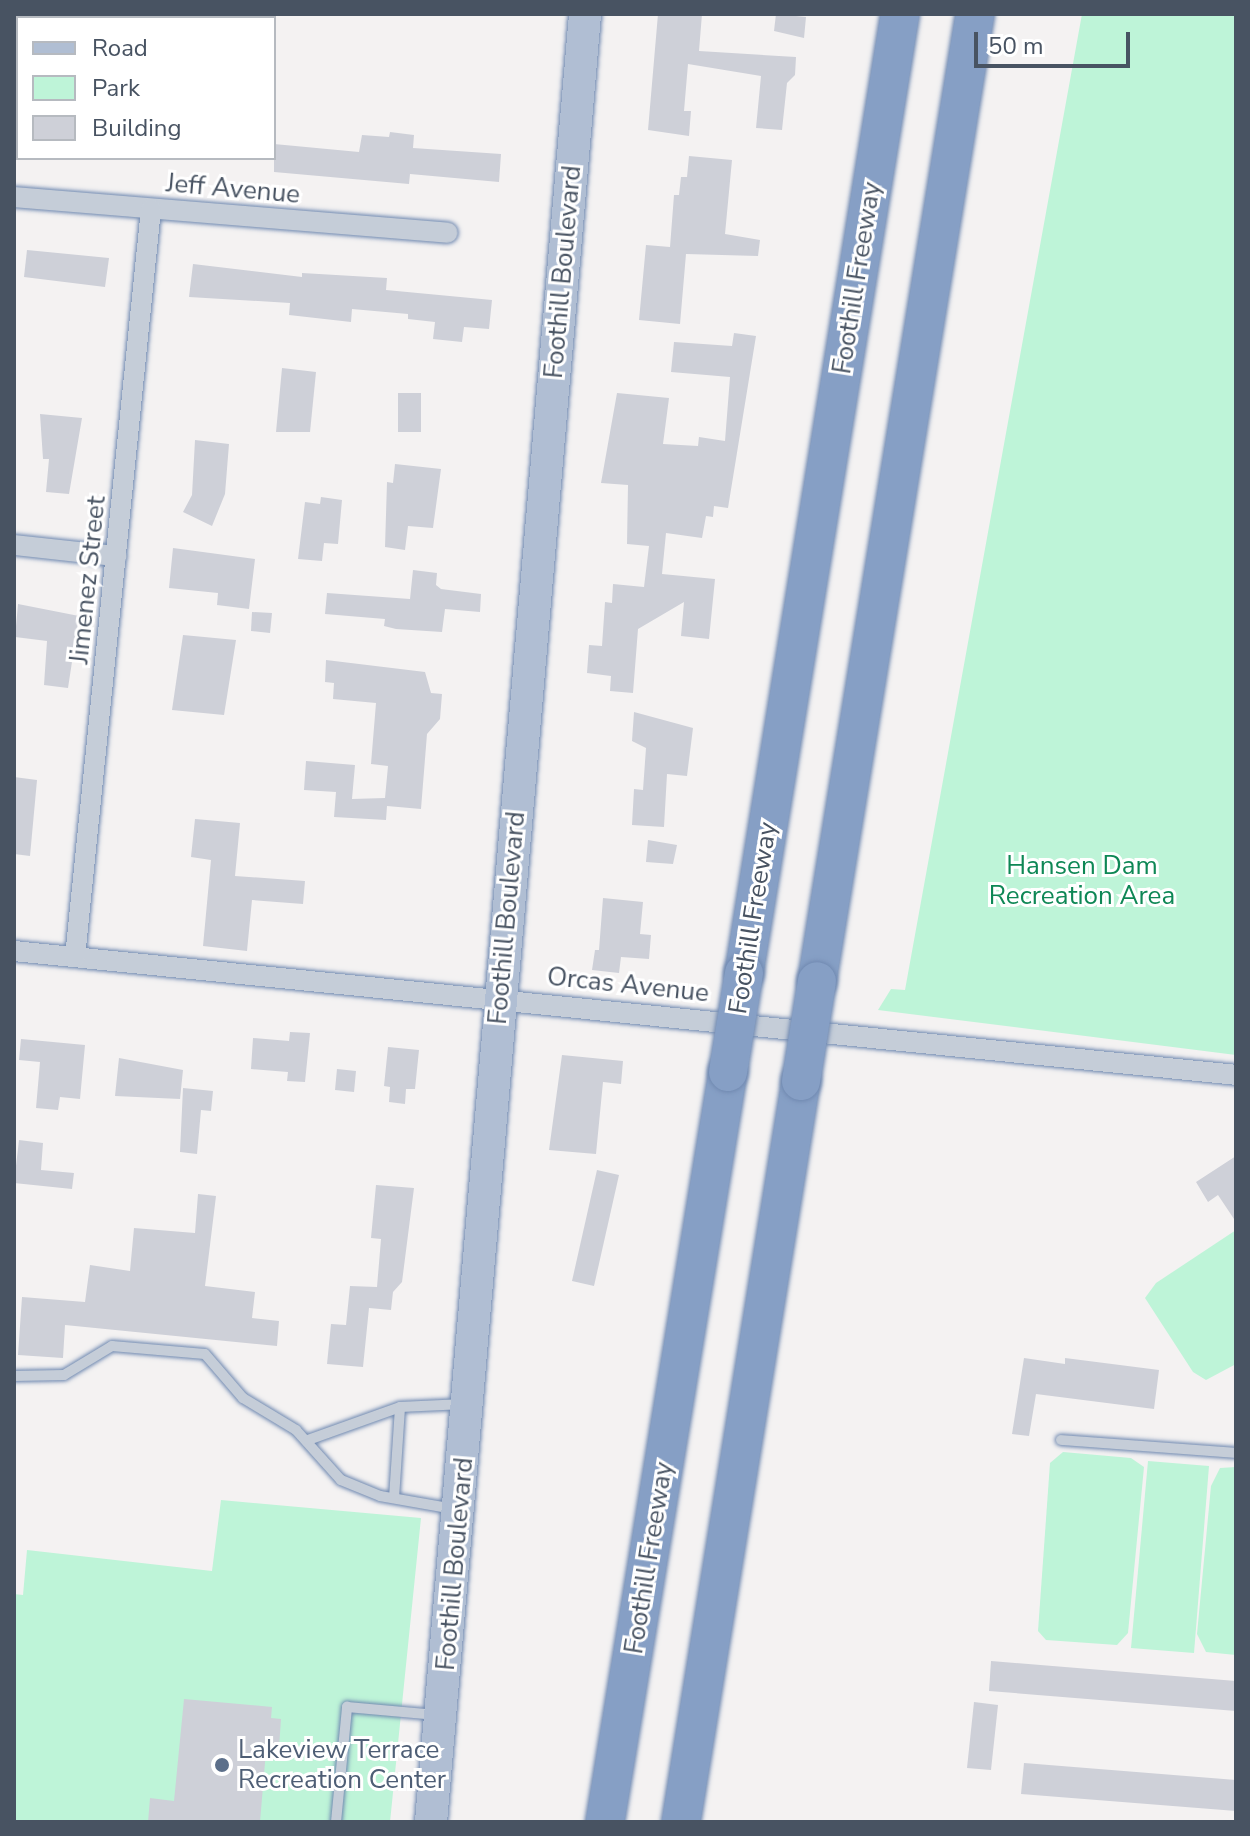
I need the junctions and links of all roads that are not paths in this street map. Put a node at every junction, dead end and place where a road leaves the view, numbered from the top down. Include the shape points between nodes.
1 (585, 14) edge
2 (900, 14) edge
3 (975, 14) edge
4 (14, 197) edge
5 (151, 209) junction
6 (448, 233) dead end
7 (14, 545) edge
8 (116, 556) junction
9 (14, 951) edge
10 (75, 957) junction
11 (500, 998) junction
12 (1236, 1075) edge
13 (14, 1376) edge
14 (470, 1404) junction
15 (400, 1407) junction
16 (308, 1440) junction
17 (1061, 1440) dead end
18 (1236, 1453) edge
19 (394, 1498) junction
20 (460, 1510) junction
21 (441, 1715) junction
22 (336, 1822) edge
23 (431, 1822) edge
24 (605, 1822) edge
25 (681, 1822) edge

1 - 11 main road, Foothill Boulevard
2 - 24 highway, Foothill Freeway, bridge
3 - 25 highway, bridge
4 - 5 street, Jeff Avenue
5 - 6 street, Jeff Avenue
5 - 8 street, Jimenez Street
7 - 8 street
8 - 10 street, Jimenez Street
9 - 10 street, Orcas Avenue
10 - 11 street, Orcas Avenue
11 - 12 street, Orcas Avenue
11 - 14 main road, Foothill Boulevard
13 - 16 lane via 64,1375 112,1346 190,1350 205,1354 243,1398
14 - 15 lane
14 - 20 main road, Foothill Boulevard
15 - 16 lane
15 - 19 lane
16 - 19 lane via 341,1480
17 - 18 lane
19 - 20 lane
20 - 21 main road, Foothill Boulevard
21 - 22 lane via 347,1707
21 - 23 main road, Foothill Boulevard

